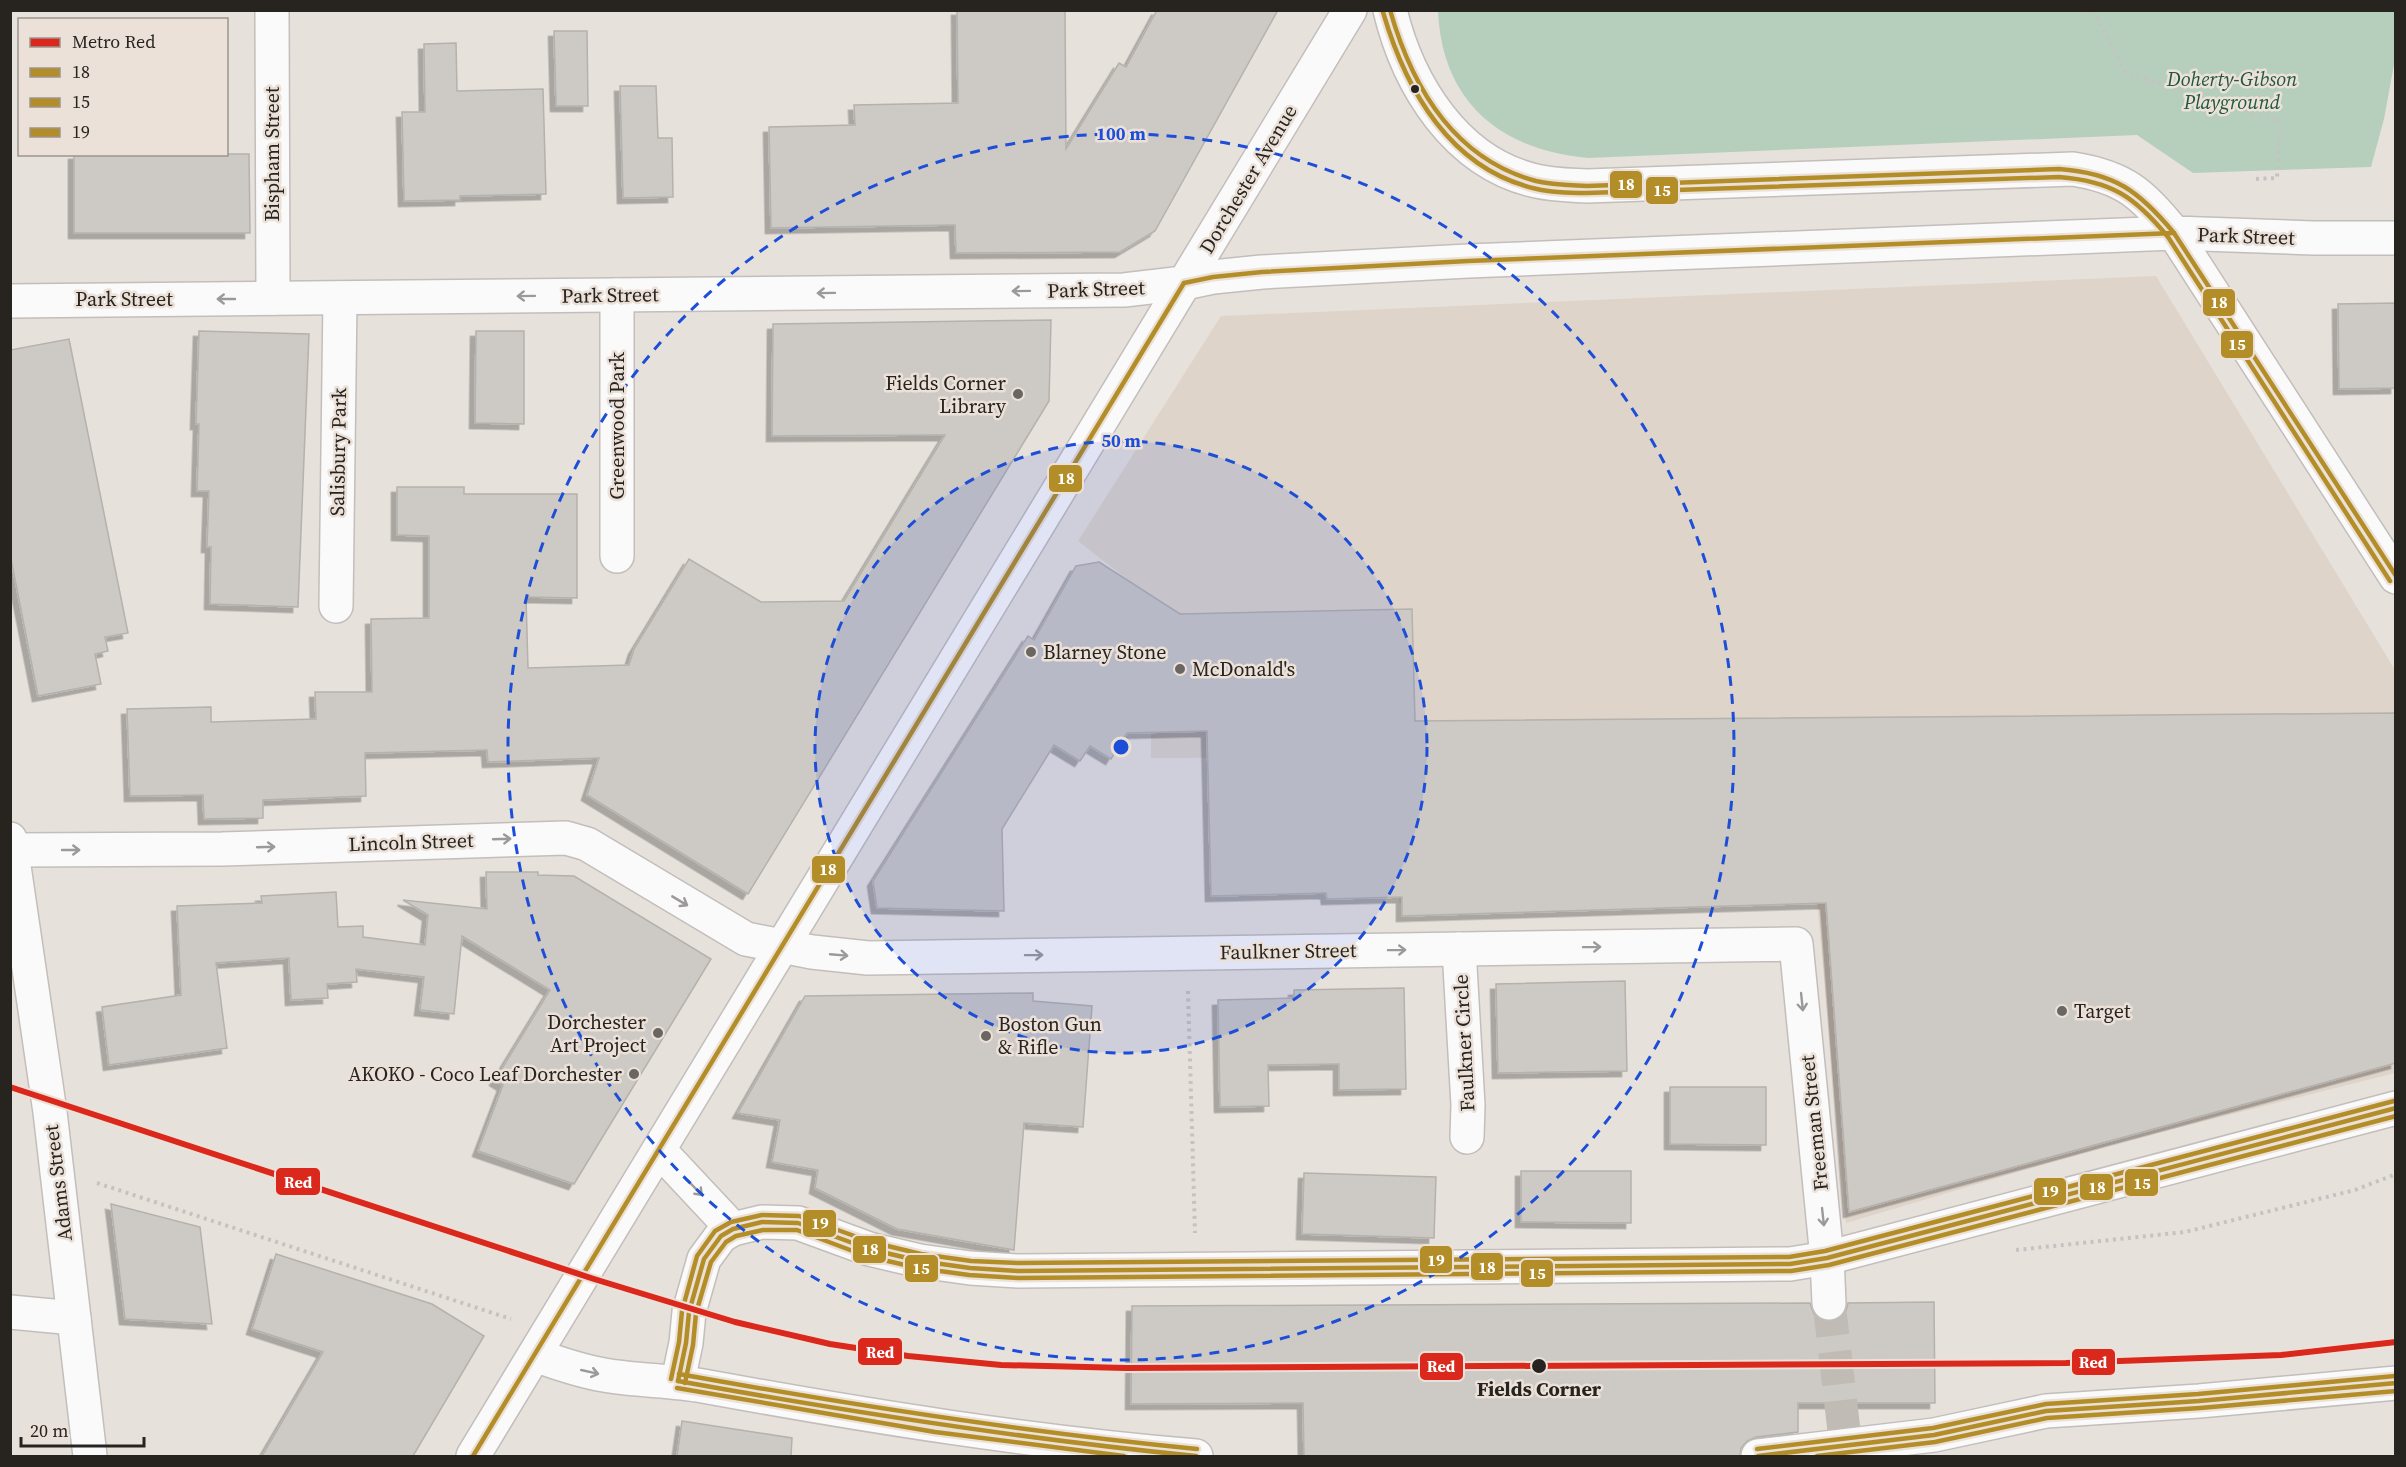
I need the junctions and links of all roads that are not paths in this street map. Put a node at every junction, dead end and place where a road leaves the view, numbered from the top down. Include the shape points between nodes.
1 (272, 10) edge
2 (1350, 10) edge
3 (1390, 10) edge
4 (2174, 233) junction
5 (2395, 233) edge
6 (1184, 283) junction
7 (617, 295) junction
8 (273, 298) junction
9 (340, 298) junction
10 (10, 301) edge
11 (617, 556) dead end
12 (2396, 577) edge
13 (336, 606) dead end
14 (11, 844) edge
15 (1796, 944) joint
16 (781, 947) junction
17 (1459, 949) junction
18 (2396, 1108) edge
19 (1467, 1137) dead end
20 (658, 1150) junction
21 (733, 1228) junction
22 (1827, 1258) junction
23 (1829, 1303) tunnel mouth
24 (10, 1312) edge
25 (74, 1318) junction
26 (542, 1343) junction
27 (678, 1381) junction
28 (2396, 1383) edge
29 (90, 1456) edge
30 (473, 1456) edge
31 (1197, 1456) edge
32 (1758, 1456) edge

1 - 8 street, Bispham Street
2 - 6 street, Dorchester Avenue
3 - 4 street via 1414,78 1449,129 1482,157 1535,181 1587,186 2073,170 2103,175 2131,188
4 - 5 street, Park Street via 2313,238
4 - 6 street, Park Street via 1399,265 1262,272
4 - 12 street
6 -> 7 street, Park Street via 1124,290
6 - 16 street, Dorchester Avenue
7 -> 9 street, Park Street
7 - 11 street, Greenwood Park
8 - 9 street, Park Street
8 -> 10 street, Park Street
9 - 13 street, Salisbury Park
14 -> 16 street, Lincoln Street via 222,849 566,838 588,844 737,935
14 - 25 street, Adams Street
17 -> 15 street, Faulkner Street
15 -> 22 street, Freeman Street
16 -> 17 street, Faulkner Street via 868,957
16 - 20 street, Dorchester Avenue
17 - 19 street, Faulkner Circle
18 - 22 street
20 -> 21 street
20 - 26 street, Dorchester Avenue
21 - 22 street via 762,1222 798,1224 869,1249 920,1261 1018,1271 1772,1265
21 - 27 street via 721,1236 704,1259 689,1312
22 - 23 street, Freeman Street
24 - 25 street
25 - 29 street, Adams Street
26 -> 27 street via 574,1368 607,1376
26 - 30 street, Dorchester Avenue
27 - 31 street via 1019,1438
28 - 32 street via 2209,1401 2046,1411 1934,1435

